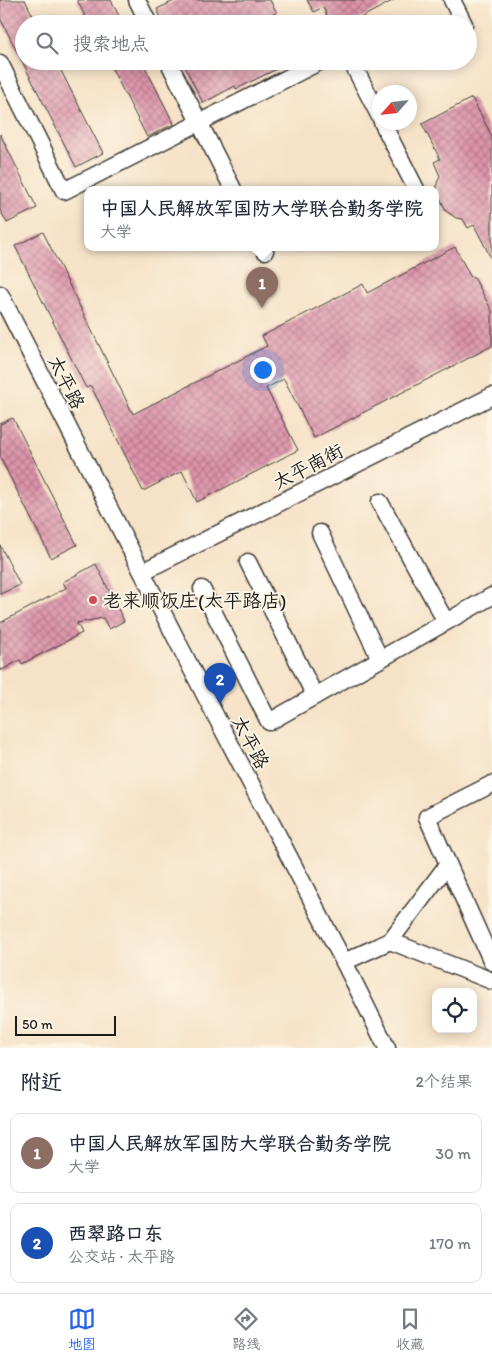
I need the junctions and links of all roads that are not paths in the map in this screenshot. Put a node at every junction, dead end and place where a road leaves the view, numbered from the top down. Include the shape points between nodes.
1 (137, 0) edge
2 (452, 0) edge
3 (144, 15) edge
4 (460, 15) edge
5 (0, 63) edge
6 (172, 70) edge
7 (303, 70) edge
8 (356, 70) edge
9 (372, 102) edge
10 (199, 123) junction
11 (386, 130) edge
12 (231, 186) edge
13 (414, 186) edge
14 (0, 294) edge
15 (492, 396) edge
16 (380, 502) dead end
17 (320, 532) dead end
18 (248, 562) dead end
19 (142, 572) junction
20 (202, 589) dead end
21 (492, 596) edge
22 (446, 622) junction
23 (380, 659) junction
24 (314, 696) junction
25 (492, 784) edge
26 (448, 864) junction
27 (390, 940) junction
28 (344, 962) junction
29 (492, 962) edge
30 (492, 981) edge
31 (387, 1048) edge

1 - 3 street
2 - 4 street
5 - 10 street via 64,191
6 - 10 street
7 - 10 street
8 - 9 street
10 - 12 street
11 - 13 street
14 - 19 street, 太平路
15 - 19 street, 太平南街
16 - 22 street
17 - 23 street
18 - 24 street
19 - 28 street, 太平路
20 - 24 street via 269,722
21 - 22 street
22 - 23 street
23 - 24 street
25 - 26 street via 427,817
26 - 27 street
26 - 29 street
27 - 28 street
27 - 30 street
28 - 31 street, 太平路

